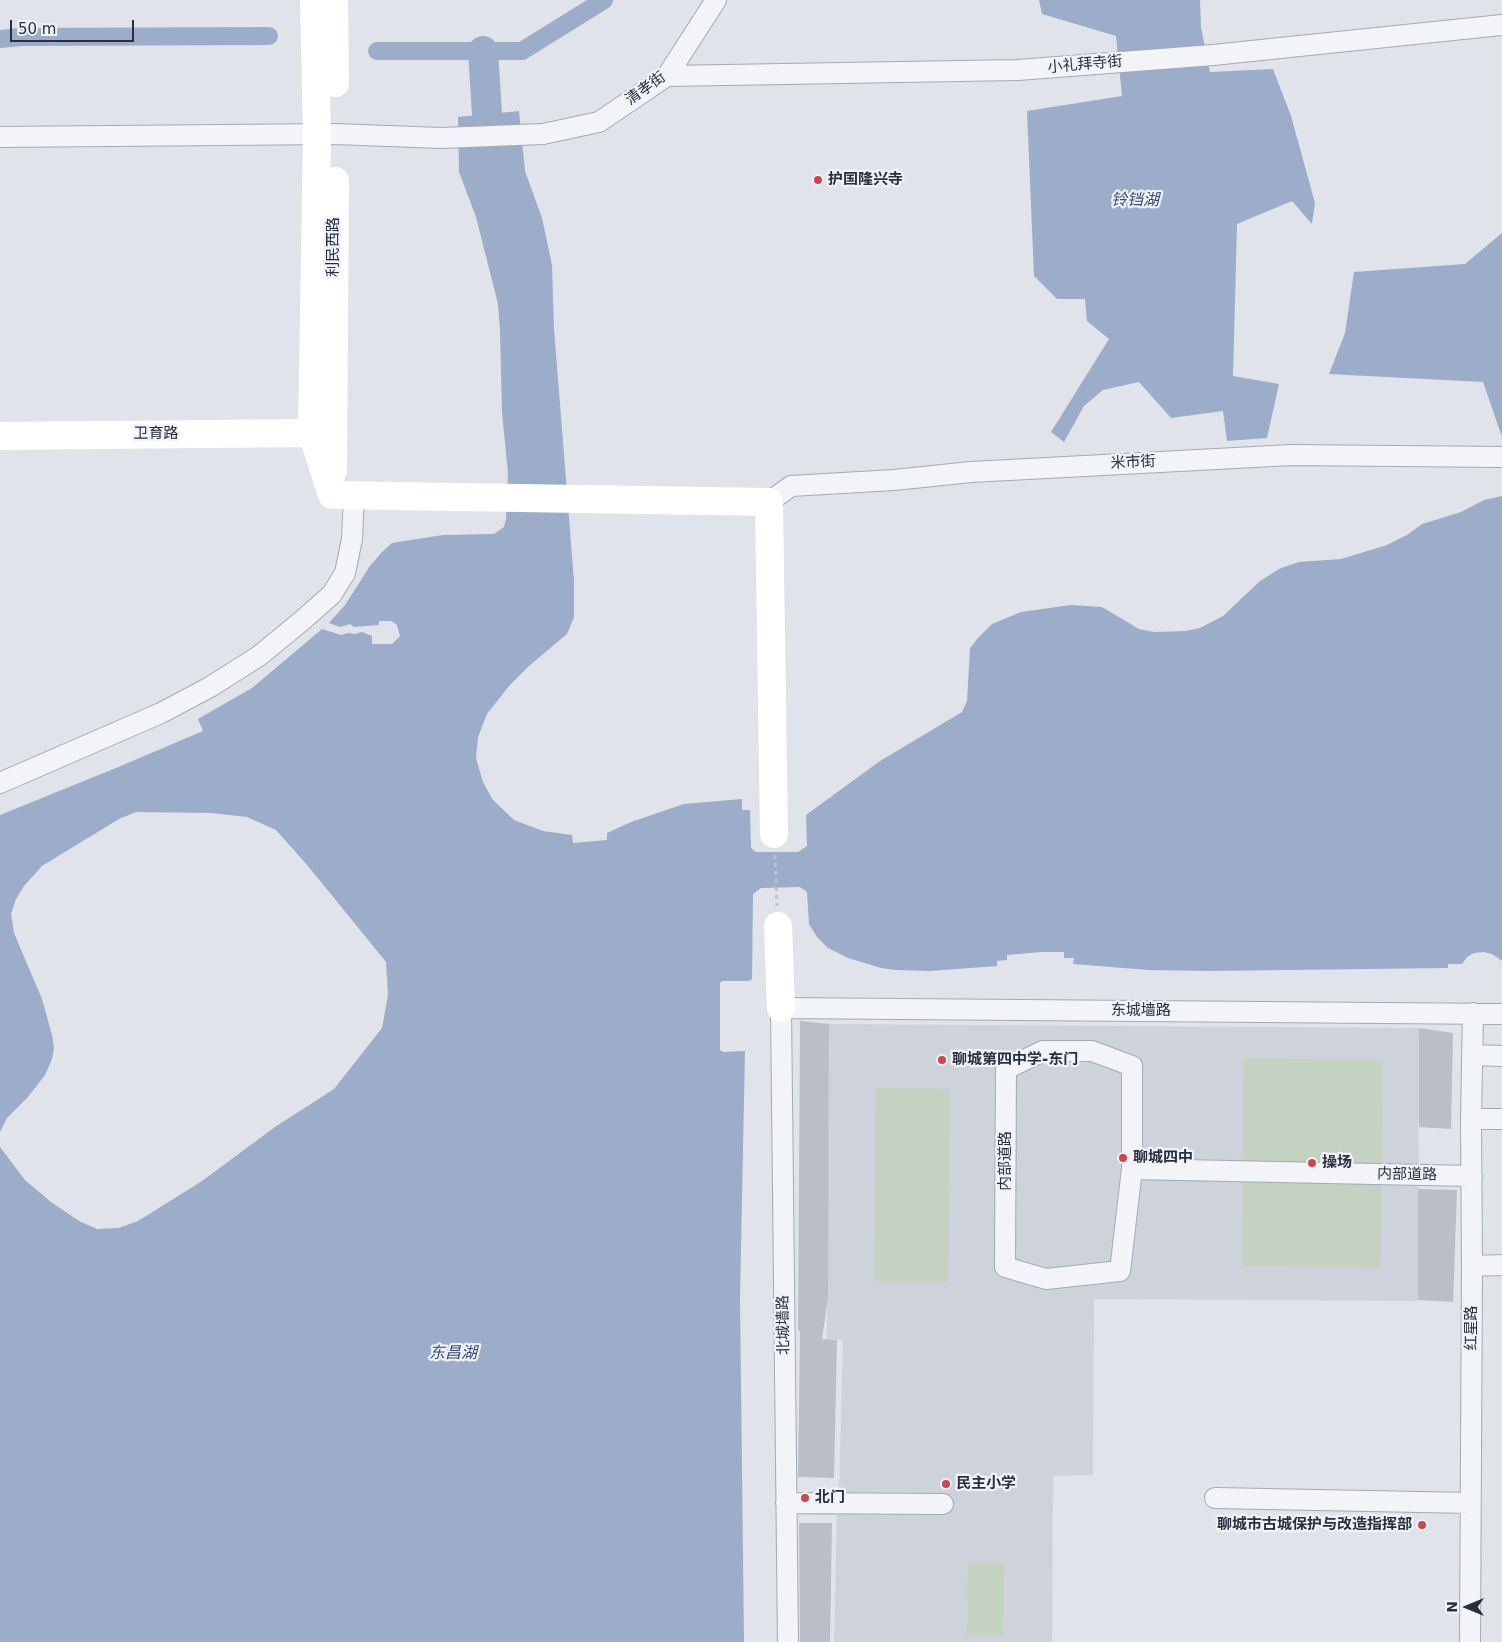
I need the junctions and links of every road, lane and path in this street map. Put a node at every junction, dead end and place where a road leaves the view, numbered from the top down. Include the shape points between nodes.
1 (314, 0) edge
2 (334, 0) edge
3 (716, 0) edge
4 (1502, 25) edge
5 (667, 76) junction
6 (326, 134) junction
7 (0, 137) edge
8 (0, 418) edge
9 (312, 424) junction
10 (0, 436) edge
11 (1502, 457) edge
12 (343, 495) junction
13 (769, 502) junction
14 (0, 783) edge
15 (774, 834) joint
16 (778, 926) joint
17 (780, 1008) junction
18 (1473, 1013) junction
19 (1502, 1014) edge
20 (1473, 1055) junction
21 (1502, 1056) edge
22 (1471, 1119) junction
23 (1502, 1119) edge
24 (1132, 1169) junction
25 (1472, 1176) junction
26 (1502, 1265) edge
27 (1472, 1266) junction
28 (1215, 1498) dead end
29 (786, 1503) junction
30 (1471, 1503) junction
31 (943, 1504) dead end
32 (788, 1642) edge
33 (1470, 1642) edge

1 - 6 main road, 利民西路
2 - 6 main road, 利民西路
3 - 5 street, 清孝街
4 - 5 street, 小礼拜寺街 via 1018,70
5 - 6 street, 清孝街 via 599,122 543,134 441,138
6 - 7 street, 清孝街
6 - 9 main road, 利民西路
6 - 12 main road, 利民西路
8 - 9 main road, 卫育路
9 - 10 main road, 卫育路
9 - 12 main road, 利民西路
11 - 13 street, 米市街 via 1292,455 971,472 791,486
12 - 13 main road
12 - 14 street via 352,539 344,573 332,594 297,626 259,656 210,687 145,720
13 - 15 main road
15 - 16 path
16 - 17 main road
17 - 18 street, 东城墙路
17 - 29 street, 北城墙路
18 - 19 street, 东城墙路
18 - 20 street, 红星路
20 - 21 street
20 - 22 street, 红星路
22 - 23 street
22 - 25 street, 红星路
24 - 24 street, 内部道路 via 1132,1066 1092,1051 1043,1051 1006,1069 1005,1268 1046,1279 1120,1271
24 - 25 street, 内部道路
25 - 27 street, 红星路
26 - 27 street
27 - 30 street, 红星路
28 - 30 street
29 - 31 street
29 - 32 street, 北城墙路
30 - 33 street, 红星路

